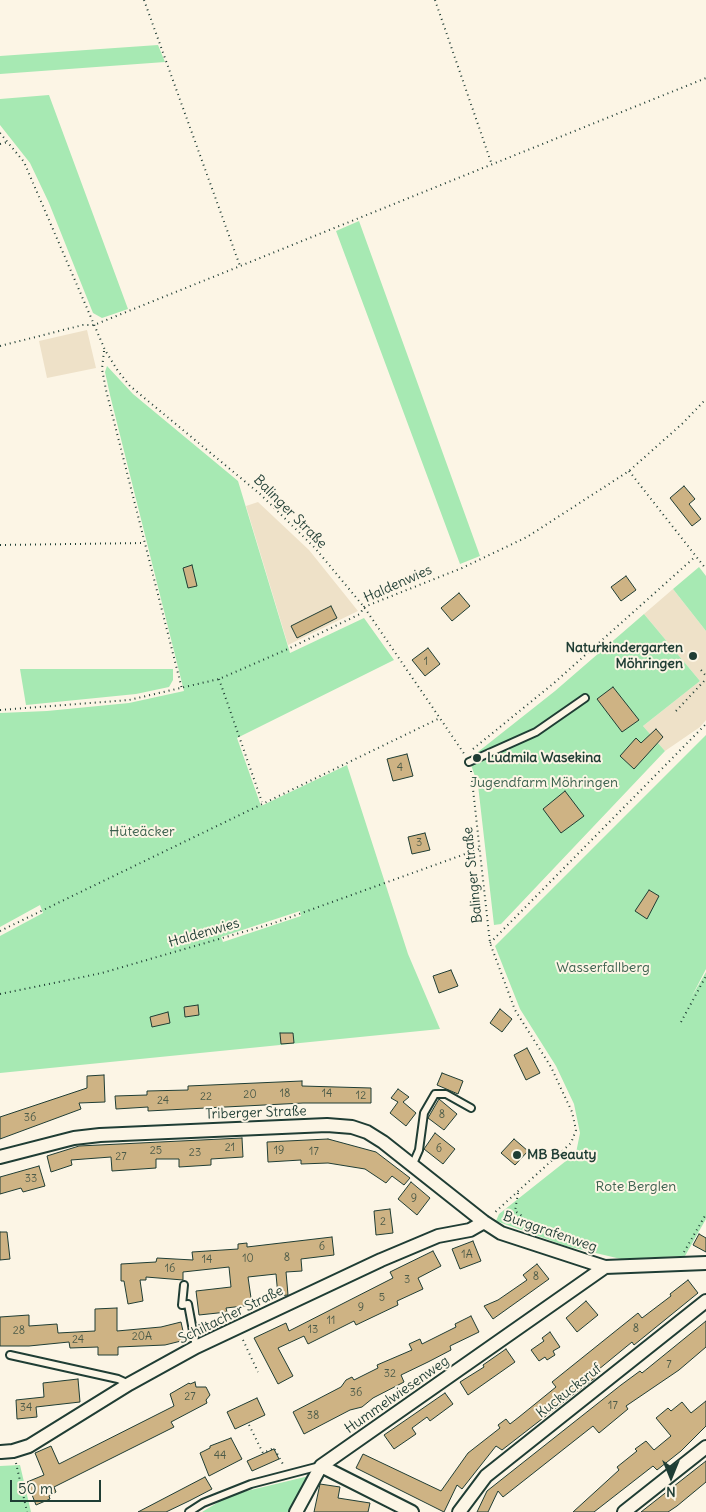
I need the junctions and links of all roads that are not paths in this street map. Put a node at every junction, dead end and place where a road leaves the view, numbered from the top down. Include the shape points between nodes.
1 (585, 698) dead end
2 (469, 762) road end
3 (471, 1108) dead end
4 (0, 1157) edge
5 (412, 1166) junction
6 (484, 1222) junction
7 (706, 1263) edge
8 (605, 1268) junction
9 (184, 1285) dead end
10 (706, 1301) edge
11 (196, 1348) junction
12 (10, 1355) dead end
13 (129, 1384) junction
14 (706, 1447) edge
15 (5, 1452) edge
16 (321, 1466) junction
17 (189, 1512) edge
18 (296, 1512) edge
19 (412, 1512) edge
20 (459, 1512) edge
21 (624, 1512) edge

1 - 2 lane via 536,732
3 - 5 lane via 446,1094 435,1094 424,1112 419,1150
4 - 5 street, Triberger Straße via 74,1138 100,1135 327,1125 367,1132
5 - 6 street, Triberger Straße
6 - 8 street, Burggrafenweg via 501,1233
6 - 11 street, Schiltacher Straße via 470,1230 438,1236 389,1257
7 - 8 street, Burggrafenweg
8 - 16 street, Hummelwiesenweg
9 - 11 lane via 182,1305 188,1304
10 - 20 street, Kuckucksruf via 486,1476
11 - 13 street, Schiltacher Straße
12 - 13 lane
13 - 15 street, Schiltacher Straße via 29,1446
14 - 21 street
16 - 17 lane, Hummelwiesenweg via 251,1484
16 - 18 street
16 - 19 street

